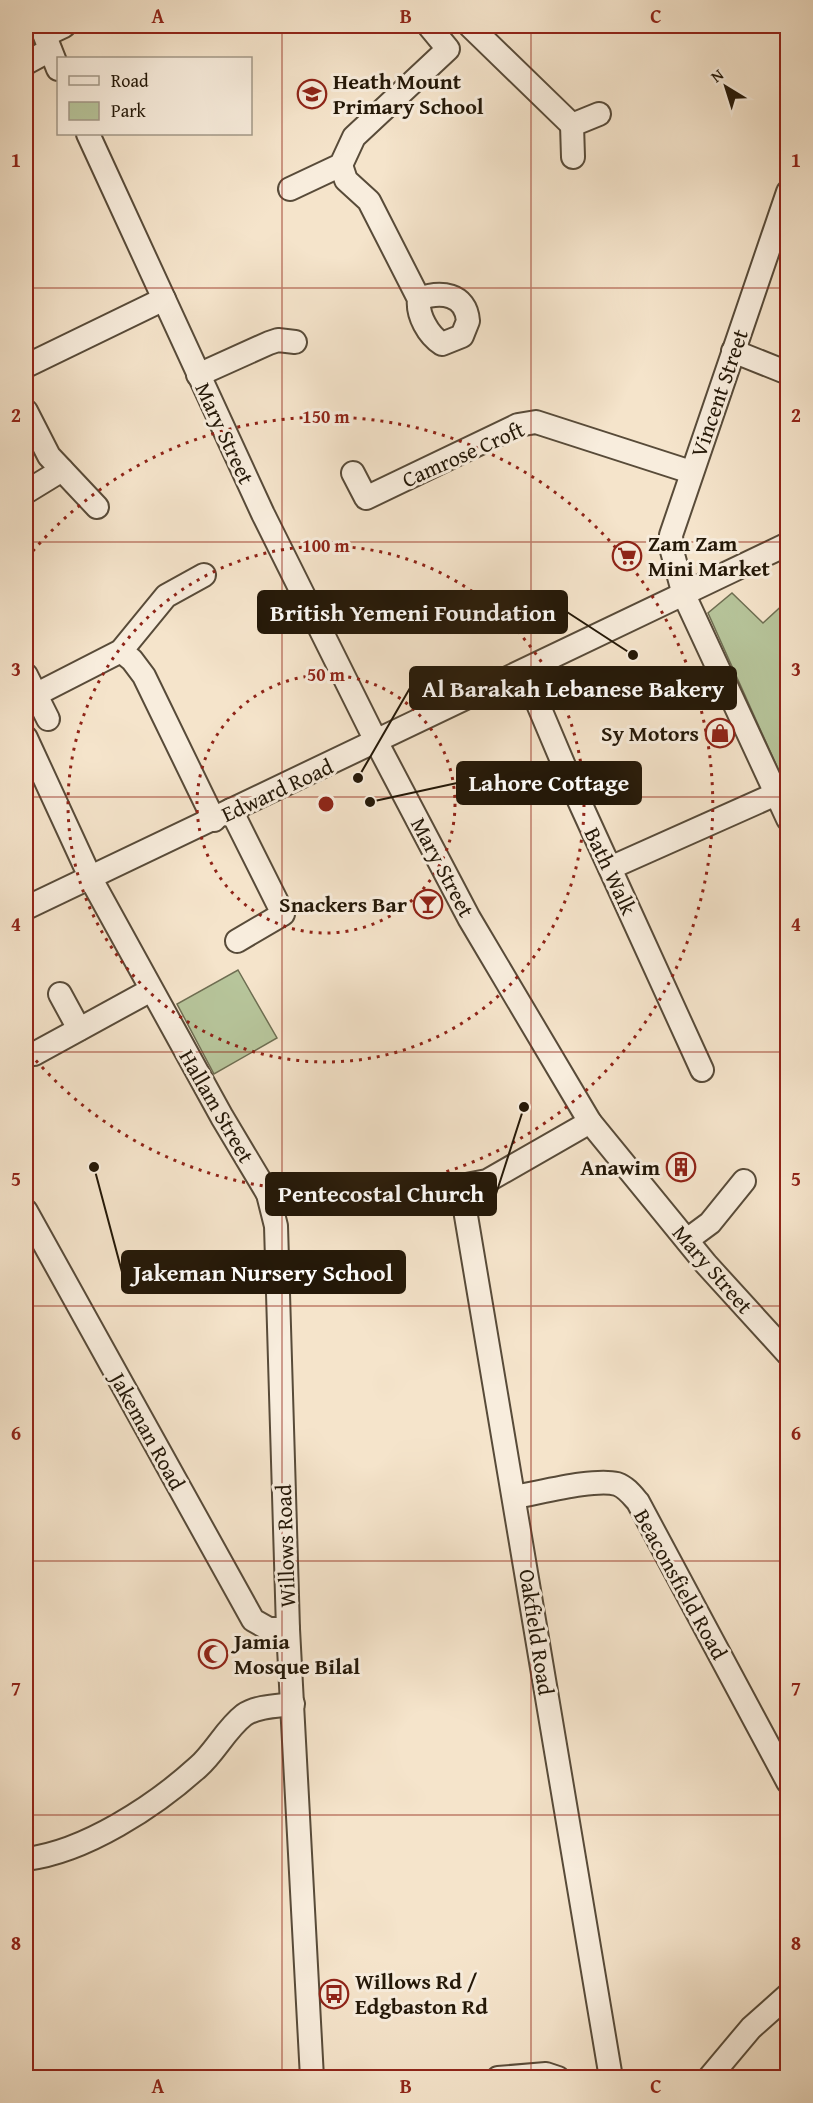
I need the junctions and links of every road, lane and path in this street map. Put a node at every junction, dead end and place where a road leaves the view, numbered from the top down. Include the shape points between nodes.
1 (429, 26) edge
2 (469, 26) edge
3 (52, 41) edge
4 (448, 49) junction
5 (26, 63) edge
6 (599, 114) dead end
7 (572, 125) junction
8 (88, 135) edge
9 (573, 158) dead end
10 (341, 165) junction
11 (290, 189) dead end
12 (788, 192) edge
13 (780, 244) edge
14 (164, 299) junction
15 (419, 299) dead end
16 (295, 342) dead end
17 (733, 351) junction
18 (26, 366) edge
19 (788, 373) edge
20 (198, 375) junction
21 (26, 411) edge
22 (62, 470) junction
23 (691, 472) junction
24 (353, 473) dead end
25 (26, 492) edge
26 (97, 507) dead end
27 (788, 544) edge
28 (204, 575) dead end
29 (684, 595) junction
30 (121, 651) junction
31 (524, 671) junction
32 (30, 685) edge
33 (48, 719) dead end
34 (26, 738) edge
35 (377, 743) junction
36 (776, 794) junction
37 (222, 815) junction
38 (788, 819) edge
39 (610, 868) junction
40 (91, 879) junction
41 (26, 908) edge
42 (237, 941) dead end
43 (152, 990) junction
44 (60, 994) dead end
45 (80, 1029) junction
46 (34, 1054) dead end
47 (702, 1070) dead end
48 (590, 1122) junction
49 (744, 1181) dead end
50 (461, 1186) junction
51 (268, 1194) junction
52 (26, 1211) edge
53 (687, 1240) junction
54 (788, 1354) edge
55 (514, 1497) junction
56 (288, 1629) junction
57 (293, 1704) junction
58 (788, 1782) edge
59 (26, 1859) edge
60 (788, 1995) edge
61 (312, 2078) edge
62 (498, 2078) edge
63 (558, 2078) edge
64 (611, 2078) edge
65 (709, 2078) edge

1 - 4 street
2 - 4 street
2 - 7 street
3 - 5 street
4 - 10 street via 354,137
6 - 7 street
7 - 9 street
8 - 14 street, Mary Street
10 - 11 street
10 - 15 street via 346,180 369,201
12 - 13 street, Vincent Street
13 - 17 street, Vincent Street
14 - 18 street
14 - 20 street, Mary Street
16 - 20 street via 269,343
17 - 19 street
17 - 23 street, Vincent Street
20 - 35 street, Mary Street
21 - 22 street via 49,456
22 - 25 street
22 - 26 street
23 - 24 street, Camrose Croft via 536,422 518,425 366,498
23 - 29 street, Vincent Street via 671,535
27 - 29 street, Edward Road
28 - 30 street via 166,596
29 - 31 street, Edward Road
29 - 36 street, Vincent Street
30 - 32 street
30 - 37 street via 144,676
31 - 35 street, Edward Road
31 - 39 street, Bath Walk
32 - 33 street
34 - 40 street, Hallam Street
35 - 37 street, Edward Road
35 - 48 street, Mary Street via 470,918
36 - 38 street, Vincent Street
36 - 39 street
37 - 40 street, Edward Road
37 - 42 street via 283,914
39 - 47 street, Bath Walk
40 - 41 street, Edward Road
40 - 43 street, Hallam Street
43 - 45 street
43 - 51 street, Hallam Street
44 - 45 street
45 - 46 street
48 - 50 street via 487,1181
48 - 53 street, Mary Street
49 - 53 street via 710,1223
50 - 51 street
50 - 55 street, Oakfield Road
51 - 56 street, Willows Road via 276,1226
52 - 56 street, Jakeman Road via 253,1620 269,1629
53 - 54 street, Mary Street
55 - 58 street, Beaconsfield Road via 599,1482 618,1484 627,1490 638,1502
55 - 64 street, Oakfield Road
56 - 57 street, Willows Road
57 - 59 street via 244,1715 200,1765 152,1804 68,1847
57 - 61 street, Willows Road
60 - 65 street via 751,2028
62 - 63 street via 546,2074

